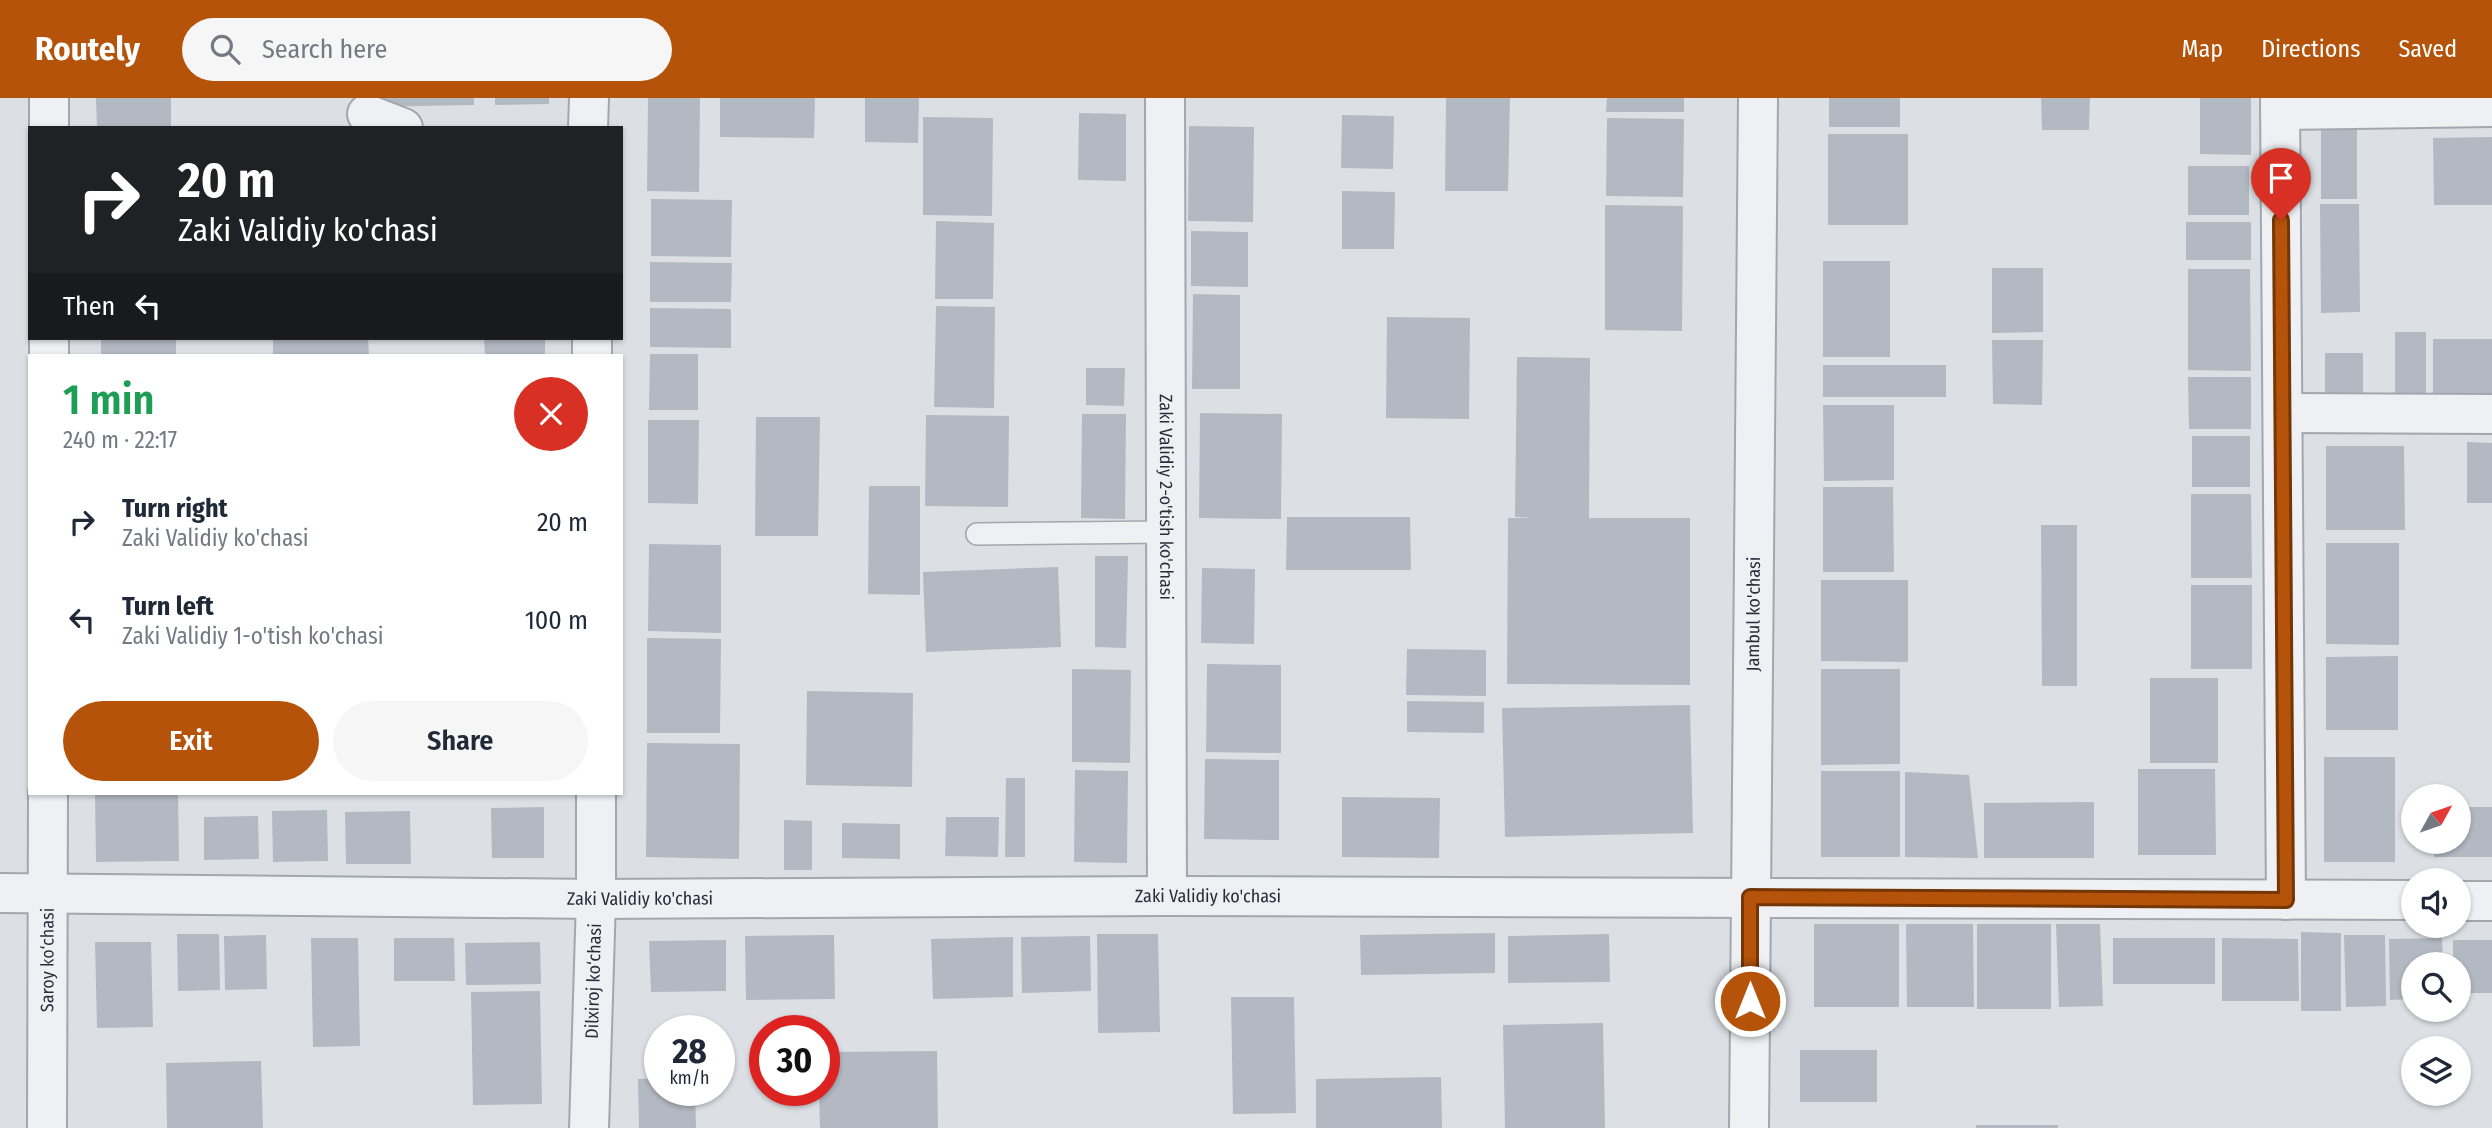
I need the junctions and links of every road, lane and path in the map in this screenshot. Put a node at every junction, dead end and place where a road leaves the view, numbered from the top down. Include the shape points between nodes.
1 (49, 98) edge
2 (589, 98) edge
3 (1165, 98) edge
4 (1758, 98) edge
5 (2280, 104) edge
6 (2492, 107) edge
7 (367, 114) dead end
8 (49, 126) edge
9 (398, 126) edge
10 (588, 126) edge
11 (2284, 413) junction
12 (2492, 414) edge
13 (1167, 532) junction
14 (977, 534) dead end
15 (48, 795) edge
16 (596, 795) edge
17 (0, 894) edge
18 (48, 894) junction
19 (1167, 896) junction
20 (1750, 897) junction
21 (596, 899) junction
22 (2286, 900) junction
23 (2401, 900) edge
24 (2471, 901) edge
25 (2492, 901) edge
26 (47, 1128) edge
27 (589, 1128) edge
28 (1749, 1128) edge

1 - 8 street
2 - 10 street
3 - 13 street, Zaki Validiy 2-o'tish ko'chasi
4 - 20 street, Jambul ko'chasi
5 - 6 street
5 - 11 street
7 - 9 street
11 - 12 street
11 - 22 street
13 - 14 lane
13 - 19 street, Zaki Validiy 2-o'tish ko'chasi
15 - 18 street, Saroy ko‘chasi
16 - 21 street, Dilxiroj ko‘chasi
17 - 18 street, Zaki Validiy ko'chasi
18 - 21 street, Zaki Validiy ko'chasi
18 - 26 street, Saroy ko‘chasi
19 - 20 street, Zaki Validiy ko'chasi
19 - 21 street, Zaki Validiy ko'chasi
20 - 22 street, Zaki Validiy ko'chasi
20 - 28 street, Jambul ko'chasi
21 - 27 street, Dilxiroj ko‘chasi
22 - 23 street, Zaki Validiy ko'chasi
24 - 25 street

